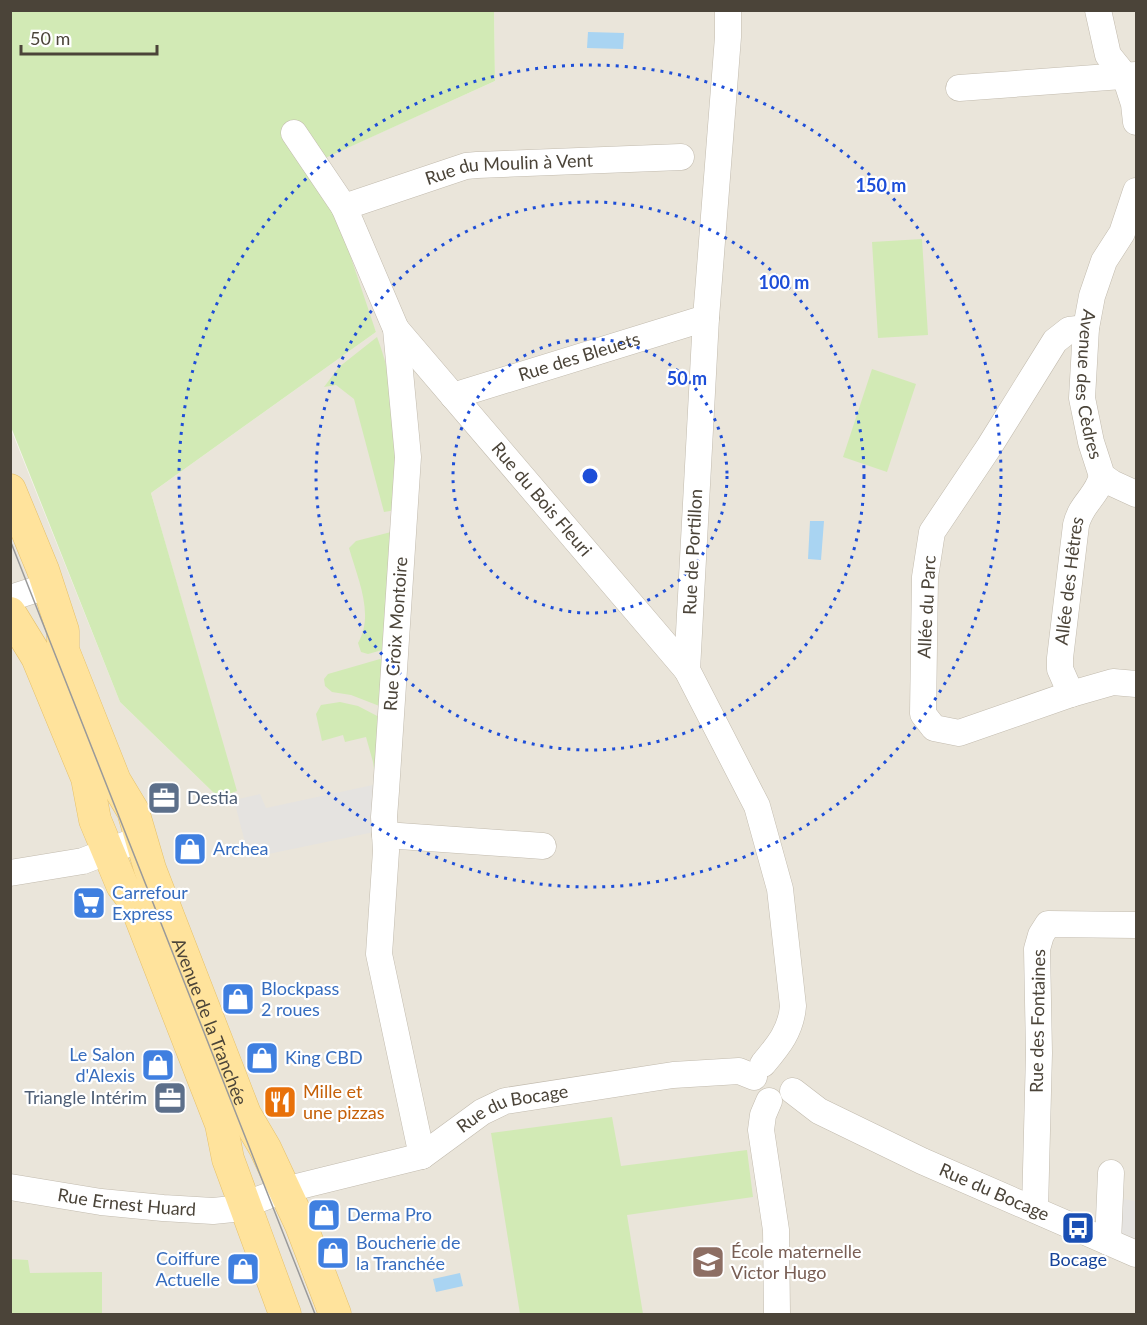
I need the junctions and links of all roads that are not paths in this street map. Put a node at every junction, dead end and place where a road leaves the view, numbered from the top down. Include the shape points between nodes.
1 (728, 10) edge
2 (1098, 10) edge
3 (1131, 76) edge
4 (959, 88) dead end
5 (1137, 122) edge
6 (294, 133) dead end
7 (681, 157) dead end
8 (1137, 191) edge
9 (344, 207) junction
10 (706, 318) junction
11 (1086, 327) junction
12 (396, 329) junction
13 (453, 396) junction
14 (1102, 476) junction
15 (10, 490) edge
16 (1137, 494) edge
17 (47, 586) junction
18 (10, 598) edge
19 (10, 614) edge
20 (687, 670) junction
21 (1137, 684) edge
22 (1071, 694) junction
23 (385, 835) junction
24 (140, 839) junction
25 (543, 846) dead end
26 (109, 852) junction
27 (10, 873) edge
28 (1137, 925) edge
29 (759, 1070) junction
30 (793, 1091) junction
31 (769, 1101) junction
32 (422, 1156) junction
33 (1111, 1173) dead end
34 (10, 1187) edge
35 (284, 1190) junction
36 (244, 1206) junction
37 (1035, 1209) junction
38 (1108, 1242) junction
39 (1137, 1254) edge
40 (285, 1314) edge
41 (335, 1314) edge
42 (777, 1314) edge

1 - 10 street, Rue de Portillon
2 - 3 street via 1108,55
3 - 4 street
3 - 5 street
6 - 9 street, Rue Croix Montoire
7 - 9 street, Rue du Moulin à Vent via 466,166
8 - 11 street, Avenue des Cèdres via 1122,233 1104,261
9 - 12 street, Rue Croix Montoire
10 - 13 street, Rue des Bleuets
10 - 20 street, Rue de Portillon
11 - 14 street, Avenue des Cèdres via 1082,398
11 - 22 street, Allée du Parc via 1069,330 1055,341 932,532 925,577 923,714 934,728 958,733
12 - 13 street, Rue du Bois Fleuri
12 - 23 street, Rue Croix Montoire via 408,457
13 - 20 street, Rue du Bois Fleuri
14 - 16 street, Avenue des Cèdres
14 - 22 street, Allée des Hêtres via 1094,496 1079,512 1076,525 1060,658 1060,669
15 - 17 main road, Avenue de la Tranchée via 39,556
17 - 18 street
17 - 24 main road, Avenue de la Tranchée via 63,631 63,650 115,781 133,811
19 - 26 main road, Avenue de la Tranchée via 38,657 87,778 95,819
20 - 29 street via 757,806 780,889 792,1017 784,1038
21 - 22 street, Allée du Parc via 1113,682
23 - 25 street
23 - 32 street, Rue Croix Montoire via 379,954
24 - 26 street
24 - 35 main road, Avenue de la Tranchée via 245,1114
26 - 27 street via 83,861
26 - 36 main road, Avenue de la Tranchée via 138,911 217,1113
28 - 37 street, Rue des Fontaines via 1048,924 1041,935 1037,949
29 - 30 street via 777,1060 788,1065 795,1077
29 - 31 street via 757,1092
29 - 32 street, Rue du Bocage via 673,1075 505,1101 482,1112
30 - 31 street via 782,1100
30 - 37 street, Rue du Bocage via 819,1111
31 - 42 street via 761,1130 776,1230
32 - 35 street, Rue du Bocage
33 - 38 street
34 - 36 street, Rue Ernest Huard via 163,1208 213,1211
35 - 36 street, Rue Ernest Huard
35 - 41 main road, Avenue de la Tranchée
36 - 40 main road, Avenue de la Tranchée
37 - 38 street, Rue du Bocage
38 - 39 street, Rue du Bocage

